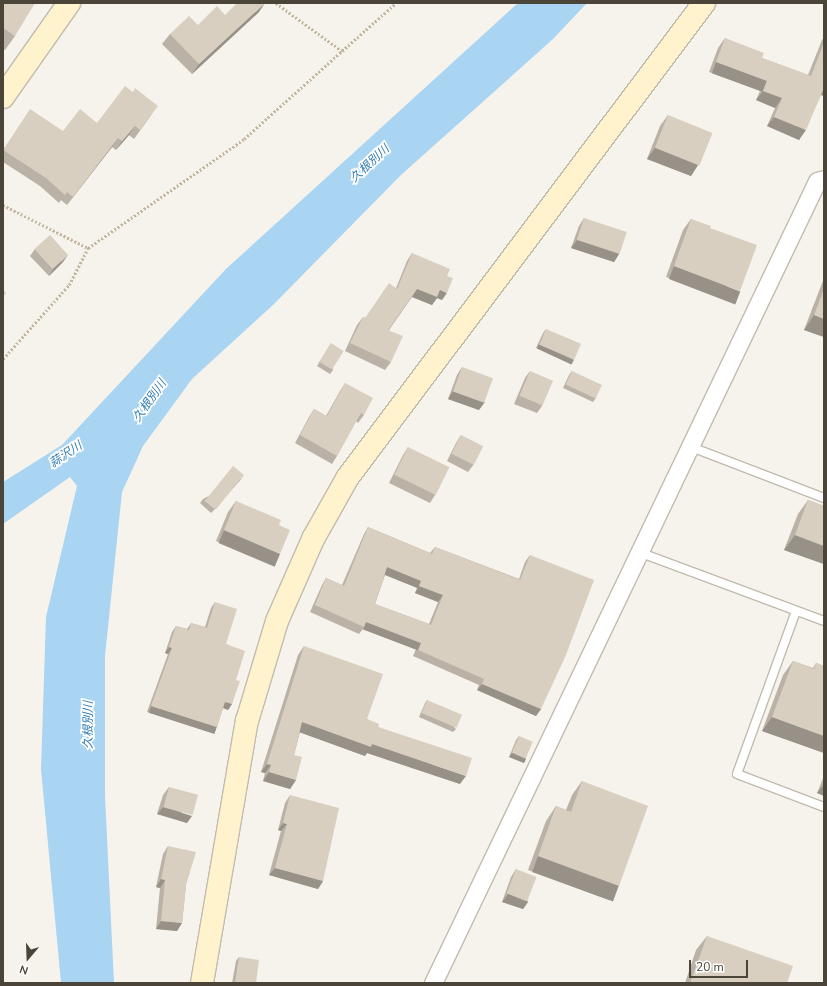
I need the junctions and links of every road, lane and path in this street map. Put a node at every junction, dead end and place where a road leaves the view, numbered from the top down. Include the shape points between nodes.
1 (69, 3) edge
2 (276, 3) edge
3 (396, 3) edge
4 (704, 3) edge
5 (346, 47) junction
6 (3, 97) edge
7 (824, 179) edge
8 (3, 205) edge
9 (88, 248) junction
10 (3, 359) edge
11 (692, 447) junction
12 (824, 498) edge
13 (641, 553) junction
14 (796, 611) junction
15 (824, 621) edge
16 (824, 807) edge
17 (202, 983) edge
18 (433, 983) edge

1 - 6 street
2 - 5 path via 342,51
3 - 5 path
4 - 17 street via 348,477 313,539 277,621 247,721
5 - 9 path via 244,139
7 - 11 street via 817,181
8 - 9 path
9 - 10 path via 69,285
11 - 12 lane
11 - 13 street
13 - 14 lane
13 - 18 street
14 - 15 lane
14 - 16 lane via 737,774

